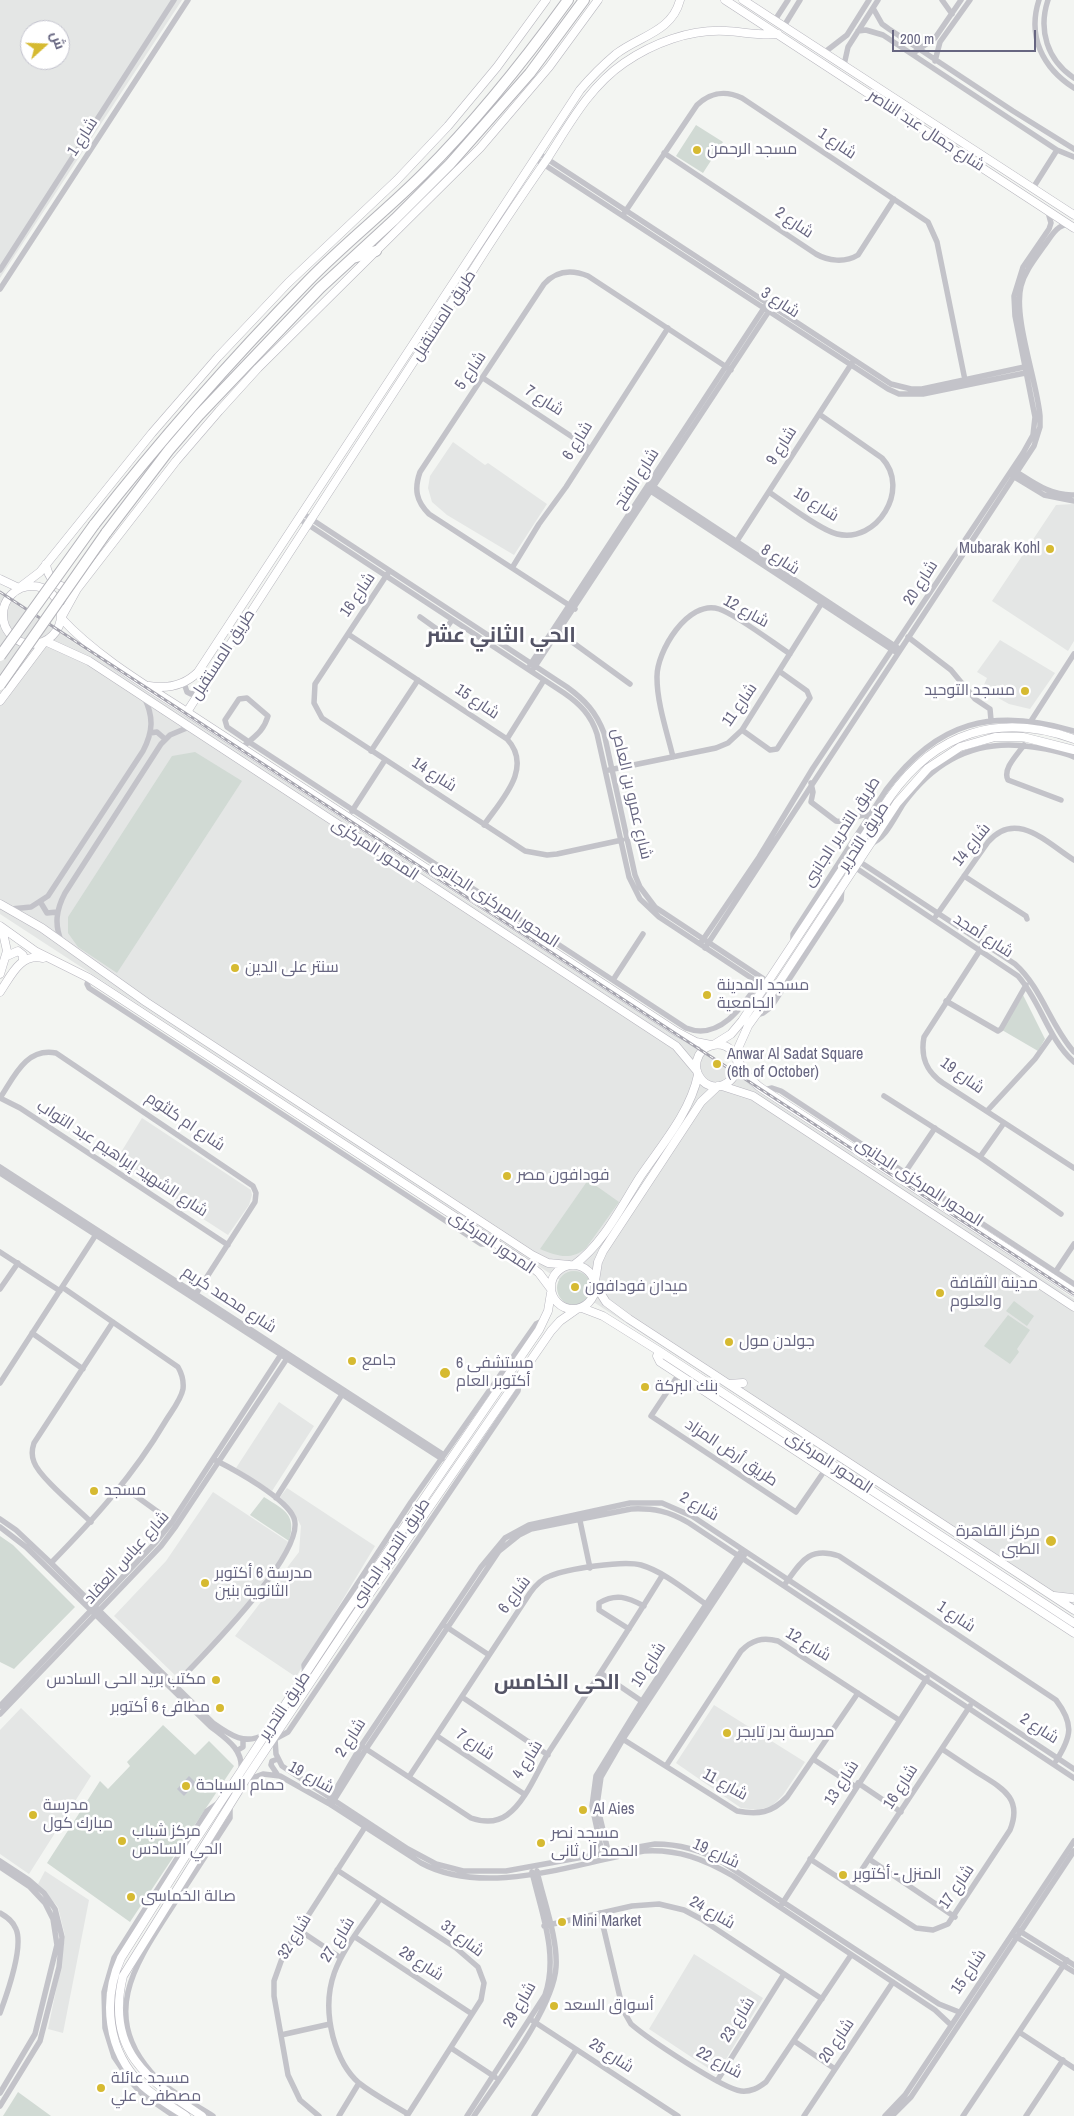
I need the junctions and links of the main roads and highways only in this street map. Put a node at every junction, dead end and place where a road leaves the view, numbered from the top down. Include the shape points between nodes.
1 (546, 0) edge
2 (568, 0) edge
3 (598, 0) edge
4 (680, 0) edge
5 (725, 0) edge
6 (743, 0) edge
7 (582, 4) edge
8 (778, 34) junction
9 (950, 135) junction
10 (946, 144) junction
11 (968, 146) junction
12 (962, 155) junction
13 (1074, 215) edge
14 (1072, 226) edge
15 (376, 251) junction
16 (350, 259) junction
17 (46, 564) junction
18 (0, 579) edge
19 (19, 588) junction
20 (77, 589) junction
21 (1, 618) edge
22 (61, 618) junction
23 (86, 640) junction
24 (45, 641) junction
25 (75, 654) junction
26 (0, 656) edge
27 (0, 685) edge
28 (146, 685) junction
29 (0, 701) edge
30 (187, 712) junction
31 (1074, 739) edge
32 (1074, 750) edge
33 (370, 846) junction
34 (365, 855) dead end
35 (449, 898) junction
36 (3, 906) edge
37 (444, 906) dead end
38 (488, 924) junction
39 (1, 926) edge
40 (483, 931) dead end
41 (7, 956) junction
42 (539, 957) junction
43 (54, 960) junction
44 (23, 961) junction
45 (534, 964) dead end
46 (0, 974) edge
47 (0, 992) edge
48 (712, 1045) junction
49 (736, 1058) junction
50 (698, 1073) junction
51 (720, 1086) junction
52 (285, 1093) junction
53 (279, 1103) junction
54 (304, 1105) junction
55 (297, 1114) junction
56 (661, 1147) junction
57 (668, 1152) junction
58 (571, 1265) junction
59 (595, 1283) junction
60 (551, 1291) junction
61 (1074, 1292) edge
62 (1074, 1307) edge
63 (579, 1309) junction
64 (544, 1320) junction
65 (553, 1328) junction
66 (652, 1334) junction
67 (647, 1343) junction
68 (659, 1351) junction
69 (743, 1383) dead end
70 (729, 1384) junction
71 (458, 1436) road end
72 (789, 1437) junction
73 (781, 1440) junction
74 (457, 1447) junction
75 (852, 1454) dead end
76 (847, 1462) junction
77 (842, 1471) junction
78 (924, 1511) junction
79 (925, 1526) junction
80 (951, 1529) junction
81 (389, 1536) road end
82 (952, 1543) junction
83 (389, 1548) junction
84 (1053, 1596) junction
85 (356, 1598) junction
86 (1072, 1598) dead end
87 (362, 1605) junction
88 (1074, 1610) edge
89 (345, 1614) junction
90 (353, 1619) junction
91 (1074, 1623) edge
92 (1074, 1633) edge
93 (198, 1836) junction
94 (208, 1841) junction
95 (188, 1852) junction
96 (198, 1858) junction
97 (142, 1954) road end
98 (134, 1957) junction
99 (114, 2057) road end
100 (126, 2064) junction
101 (186, 2116) edge
102 (202, 2116) edge

1 - 17 main road via 448,126 397,180 288,283 218,357
2 - 26 highway, bridge via 519,65 445,150 314,274 190,406 94,525
3 - 15 main road via 548,67 480,148
4 - 28 main road, طريق المستقبل via 676,12 664,27 630,44 590,77 569,105 198,672 184,683 163,688
5 - 8 main road
6 - 9 main road, شارع جمال عبد الناصر
7 - 16 highway via 519,85 450,164
8 - 10 main road, شارع جمال عبد الناصر
8 - 30 main road, طريق المستقبل via 706,32 669,40 637,55 598,85 545,161
9 - 10 main road
9 - 11 main road, شارع جمال عبد الناصر
10 - 12 main road, شارع جمال عبد الناصر
11 - 12 main road
11 - 13 main road, شارع جمال عبد الناصر
12 - 14 main road, شارع جمال عبد الناصر
15 - 16 highway
15 - 20 main road via 219,411
16 - 27 highway, bridge via 199,415 151,473
17 - 19 main road
17 - 20 main road via 55,583
18 - 19 main road
19 - 21 main road, المحور المركزى via 6,600
19 - 22 main road, المحور المركزى via 30,586 47,590 59,604
20 - 22 main road
21 - 24 main road, المحور المركزى via 6,630 16,640 30,644
22 - 23 main road, المحور المركزى
22 - 24 main road via 56,632
23 - 25 main road
23 - 28 main road, المحور المركزى
24 - 25 main road, المحور المركزى
24 - 29 main road
25 - 33 main road, المحور المركزى
28 - 30 main road, المحور المركزى
30 - 48 main road, المحور المركزى via 355,816 696,1042
31 - 48 main road, طريق التحرير via 1008,726 979,730 939,747 910,772 873,816 794,945 763,982 737,1028
32 - 49 main road, طريق التحرير via 1009,736 995,737 960,747 916,780 897,803 743,1034
33 - 34 main road
33 - 35 main road, المحور المركزى
35 - 37 main road
35 - 38 main road, المحور المركزى
36 - 52 main road, المحور المركزى via 34,923
38 - 40 main road
38 - 42 main road, المحور المركزى
39 - 41 main road via 7,941
39 - 43 main road, المحور المركزى via 25,945
41 - 44 main road via 18,952
41 - 46 main road
42 - 45 main road
42 - 50 main road, المحور المركزى via 676,1046
43 - 44 main road via 38,956
43 - 53 main road, المحور المركزى via 89,978
44 - 47 main road
48 - 49 main road via 726,1047
48 - 50 main road via 700,1053 696,1062
49 - 51 main road via 736,1074
49 - 61 main road via 749,1077 764,1090 970,1220
50 - 51 main road via 704,1082
50 - 56 main road via 690,1101
51 - 57 main road via 704,1098
51 - 62 main road via 753,1096
52 - 53 main road
52 - 54 main road, المحور المركزى
53 - 55 main road, المحور المركزى
54 - 55 main road via 298,1108
54 - 58 main road, المحور المركزى via 426,1180 535,1257
55 - 60 main road, المحور المركزى via 534,1268
56 - 57 main road
56 - 58 main road via 596,1244
57 - 59 main road via 603,1251
58 - 59 main road via 589,1271
58 - 60 main road via 555,1274
59 - 63 main road via 592,1299
59 - 66 main road, المحور المركزى via 609,1305
60 - 63 main road via 559,1305
60 - 64 main road, طريق التحرير
63 - 65 main road, طريق التحرير
63 - 67 main road, المحور المركزى via 599,1314
64 - 65 main road via 551,1320
64 - 74 main road, طريق التحرير
65 - 87 main road, طريق التحرير
66 - 67 main road
66 - 70 main road, المحور المركزى
67 - 68 main road, المحور المركزى
68 - 72 main road, المحور المركزى
68 - 73 main road via 658,1360
69 - 70 main road
70 - 76 main road, المحور المركزى
71 - 74 main road
72 - 73 main road
72 - 77 main road, المحور المركزى
73 - 92 main road
74 - 83 main road, طريق التحرير
75 - 76 main road
76 - 77 main road
76 - 78 main road, المحور المركزى
77 - 79 main road, المحور المركزى
78 - 79 main road via 931,1520
78 - 80 main road, المحور المركزى
79 - 82 main road, المحور المركزى
80 - 82 main road via 945,1534
80 - 84 main road, المحور المركزى via 964,1532
81 - 83 main road
82 - 91 main road, المحور المركزى
83 - 85 main road, طريق التحرير
84 - 86 main road
84 - 88 main road, المحور المركزى
85 - 87 main road
85 - 89 main road, طريق التحرير
87 - 90 main road, طريق التحرير
89 - 90 main road
89 - 93 main road, طريق التحرير
90 - 94 main road, طريق التحرير
93 - 94 main road
93 - 95 main road, طريق التحرير
94 - 96 main road, طريق التحرير
95 - 96 main road via 195,1851
95 - 100 main road, طريق التحرير via 129,1941 114,1973 109,2013 112,2032
96 - 98 main road, طريق التحرير
97 - 98 main road
98 - 102 main road, طريق التحرير via 123,1976 119,1994 122,2031 128,2048 148,2078
99 - 100 main road
100 - 101 main road, طريق التحرير via 141,2084

